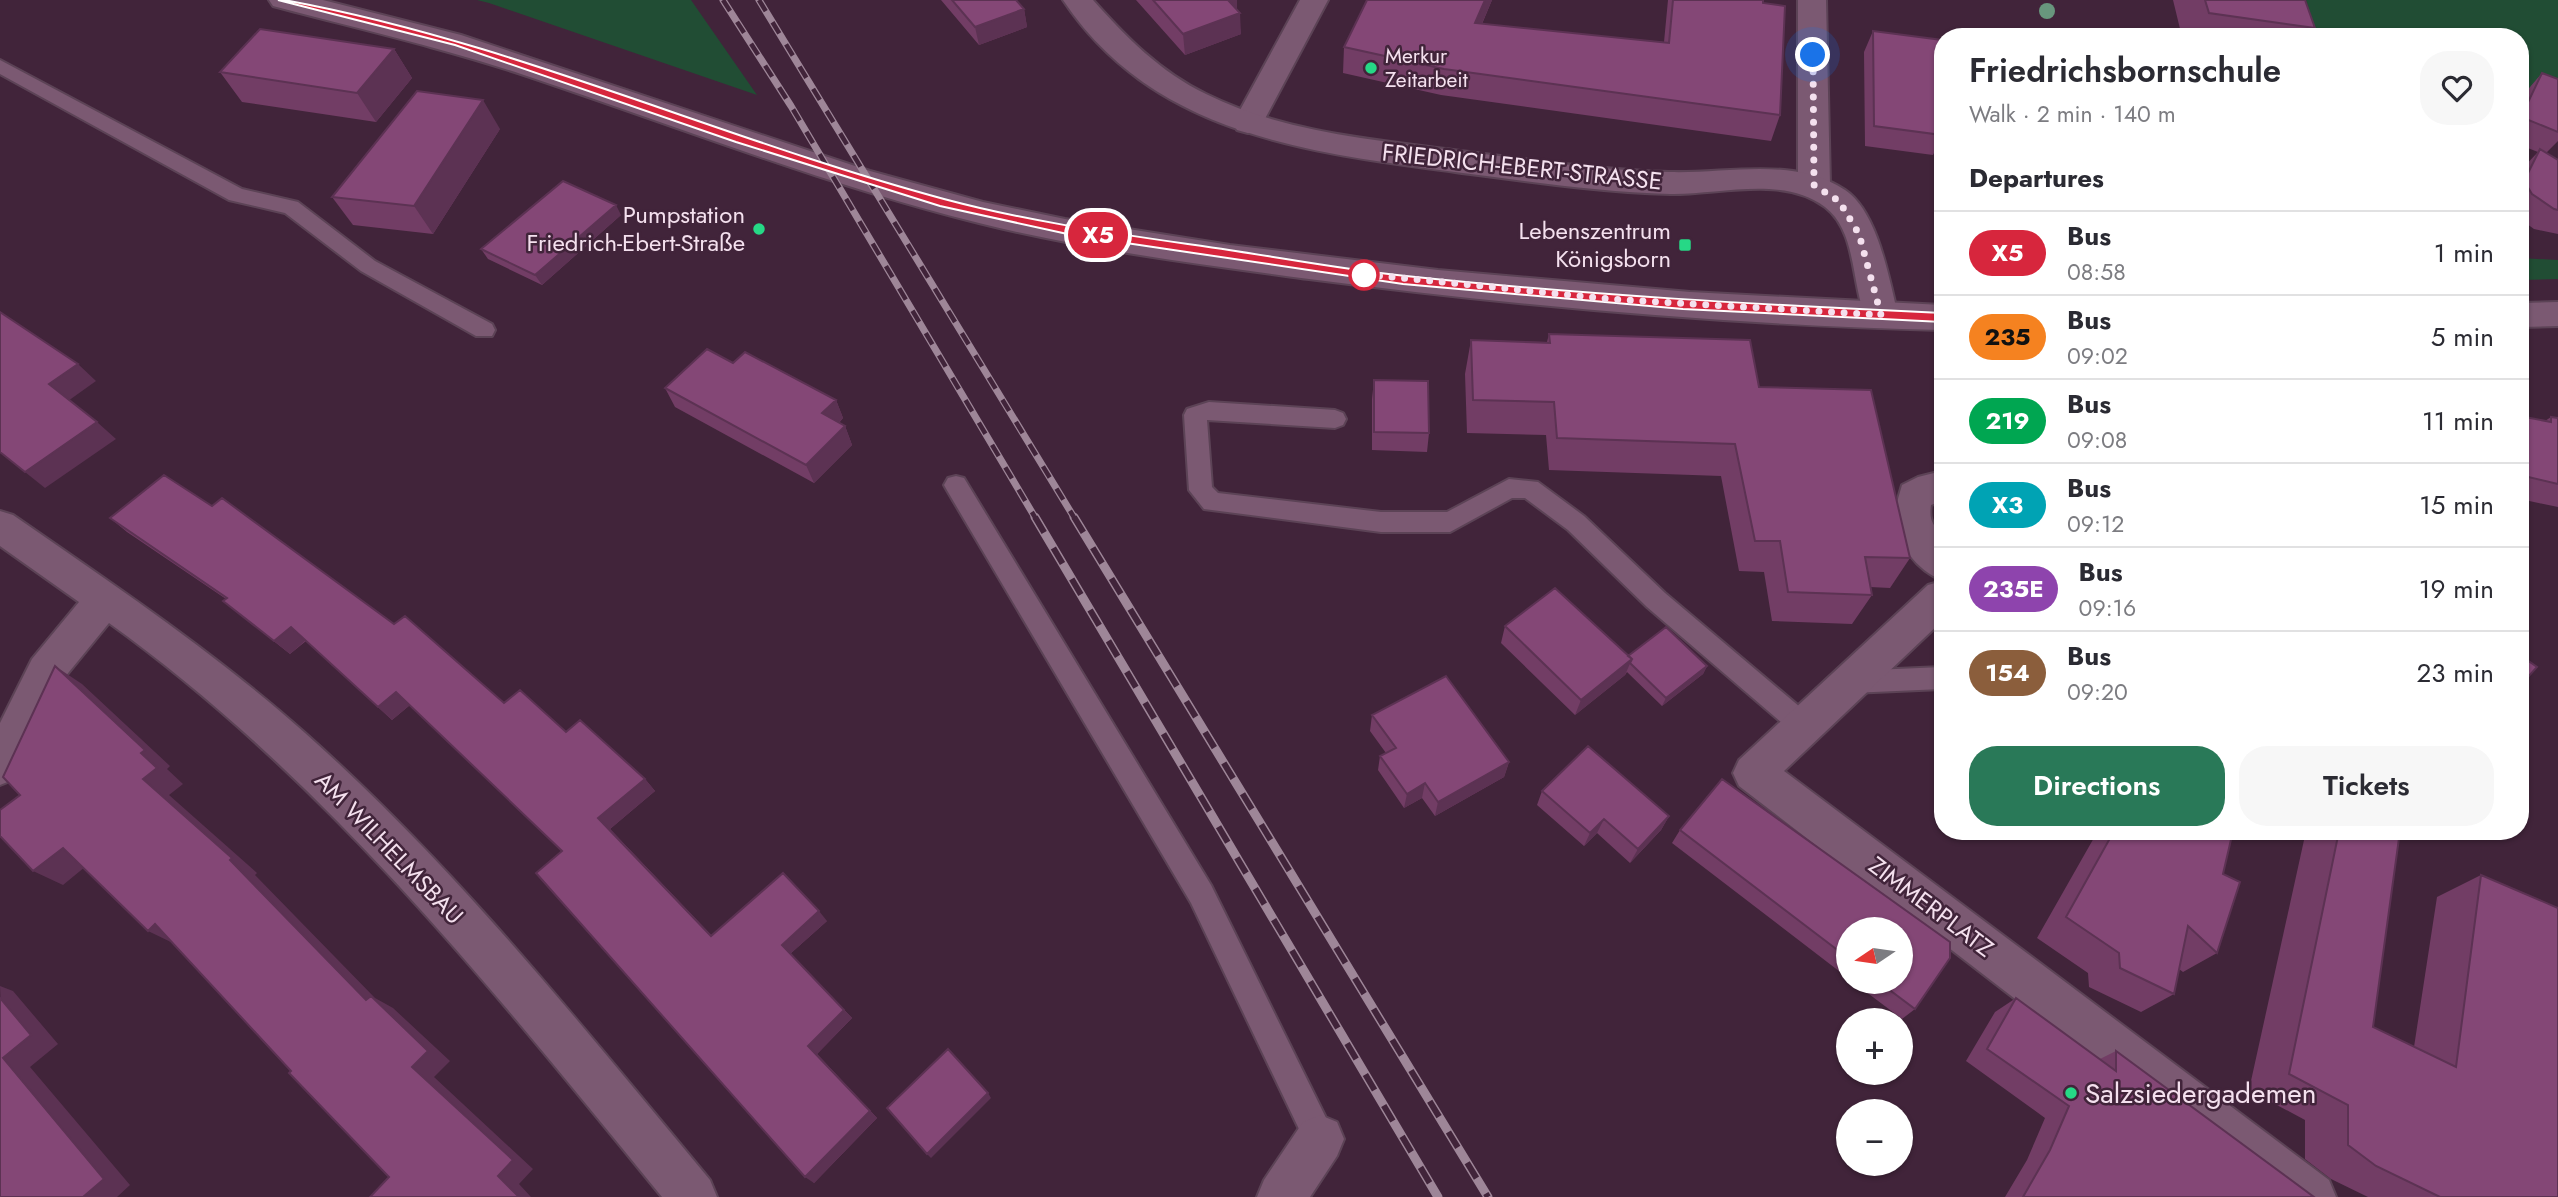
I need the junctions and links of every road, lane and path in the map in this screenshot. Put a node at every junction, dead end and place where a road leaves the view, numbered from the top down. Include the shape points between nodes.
1 (283, 0) edge
2 (1077, 0) edge
3 (1314, 0) edge
4 (1812, 0) edge
5 (0, 66) edge
6 (1248, 123) junction
7 (1814, 185) junction
8 (2558, 314) edge
9 (1881, 315) junction
10 (2529, 315) edge
11 (1934, 318) edge
12 (484, 330) dead end
13 (1335, 419) dead end
14 (956, 485) dead end
15 (1934, 487) edge
16 (0, 526) edge
17 (1934, 555) edge
18 (104, 600) junction
19 (1934, 604) edge
20 (1934, 678) edge
21 (1851, 682) junction
22 (1804, 726) junction
23 (0, 766) edge
24 (1320, 1139) joint
25 (693, 1197) edge
26 (1281, 1197) edge
27 (2312, 1197) edge

1 - 9 street via 459,42 740,140 944,203 1072,231 1403,280 1683,305
2 - 6 street, FRIEDRICH-EBERT-STRASSE via 1141,67 1208,108
3 - 6 street
4 - 7 street
5 - 12 lane via 236,195 292,207 368,266
6 - 7 street, FRIEDRICH-EBERT-STRASSE via 1295,137 1376,150 1616,180 1674,184 1777,180
7 - 9 street, FRIEDRICH-EBERT-STRASSE via 1839,201 1859,234
8 - 10 street
9 - 11 street
13 - 22 lane via 1209,411 1195,415 1201,490 1212,502 1381,522 1450,522 1509,488 1530,489 1576,523 1656,600
14 - 24 lane via 1200,894
15 - 17 street via 1915,496 1910,521
16 - 18 street, AM WILHELMSBAU
18 - 23 street via 46,671
18 - 25 street, AM WILHELMSBAU via 227,690 375,826 524,993
19 - 21 street, ZIMMERPLATZ
20 - 21 lane
21 - 22 street, ZIMMERPLATZ
22 - 27 street, ZIMMERPLATZ via 1754,773
24 - 26 street

